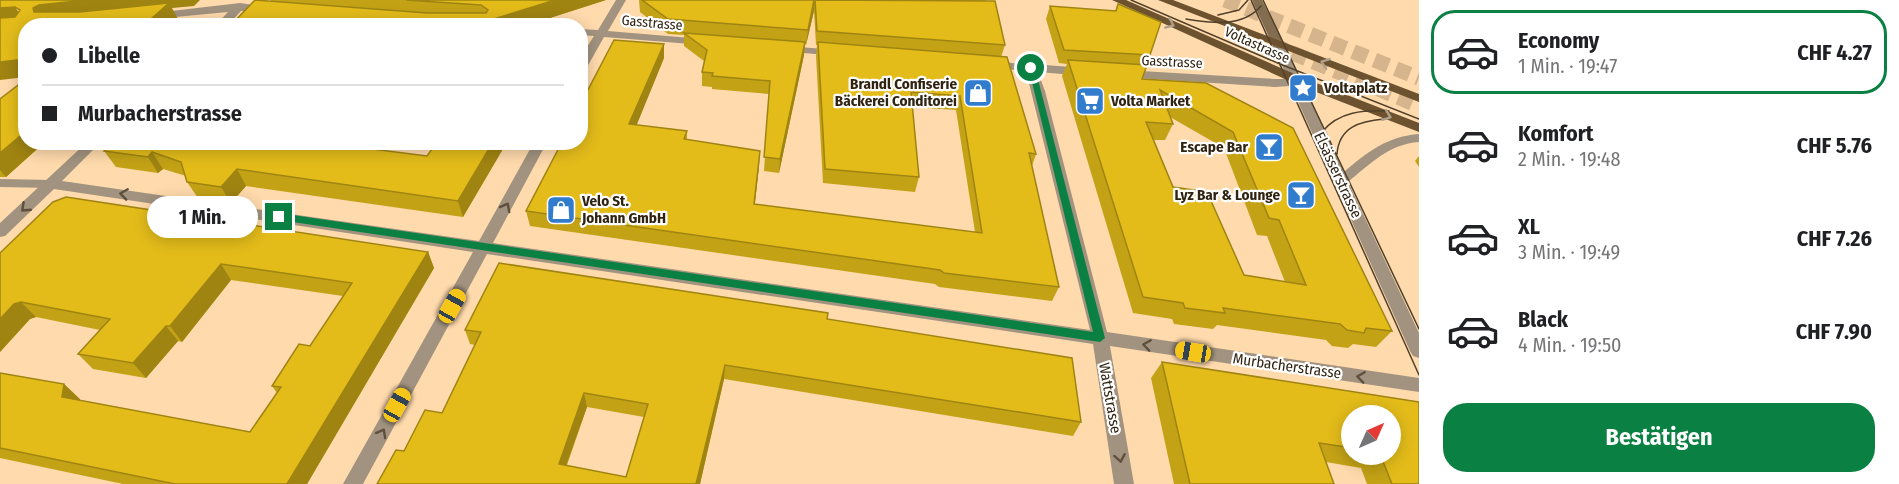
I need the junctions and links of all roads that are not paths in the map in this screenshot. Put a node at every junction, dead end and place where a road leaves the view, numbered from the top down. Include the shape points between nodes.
1 (621, 0) edge
2 (1117, 0) edge
3 (1163, 0) edge
4 (1257, 0) edge
5 (243, 4) edge
6 (286, 11) edge
7 (144, 17) edge
8 (228, 18) edge
9 (588, 33) edge
10 (599, 34) junction
11 (716, 43) edge
12 (1279, 46) junction
13 (774, 48) edge
14 (844, 53) edge
15 (588, 54) edge
16 (973, 63) edge
17 (1031, 68) junction
18 (1294, 78) junction
19 (1419, 98) edge
20 (1419, 128) edge
21 (1419, 138) edge
22 (87, 150) edge
23 (537, 150) edge
24 (1341, 181) junction
25 (0, 183) edge
26 (51, 184) junction
27 (0, 232) edge
28 (485, 246) junction
29 (1100, 338) junction
30 (1419, 351) edge
31 (1419, 385) edge
32 (353, 484) edge
33 (1124, 484) edge

1 - 10 street
2 -> 18 main road, Voltastrasse
3 - 12 main road, Voltastrasse
4 - 12 main road, Elsässerstrasse
5 - 6 street
5 - 7 street
5 - 8 street
9 - 10 street, Gasstrasse
10 - 11 street, Gasstrasse
10 - 15 street
12 - 18 street, Elsässerstrasse
19 -> 12 main road, Voltastrasse
13 - 14 street
16 - 17 street, Gasstrasse
17 - 18 street, Gasstrasse via 1275,83
17 - 29 street, Wattstrasse
18 -> 20 main road, Voltastrasse
18 - 24 street, Elsässerstrasse
21 - 24 street via 1390,143
22 - 26 street
28 -> 23 street
24 - 30 street, Elsässerstrasse
25 - 26 lane
26 -> 27 street
28 -> 26 street, Murbacherstrasse
28 - 29 street, Murbacherstrasse
32 -> 28 street
31 -> 29 street, Murbacherstrasse
29 -> 33 street, Wattstrasse

